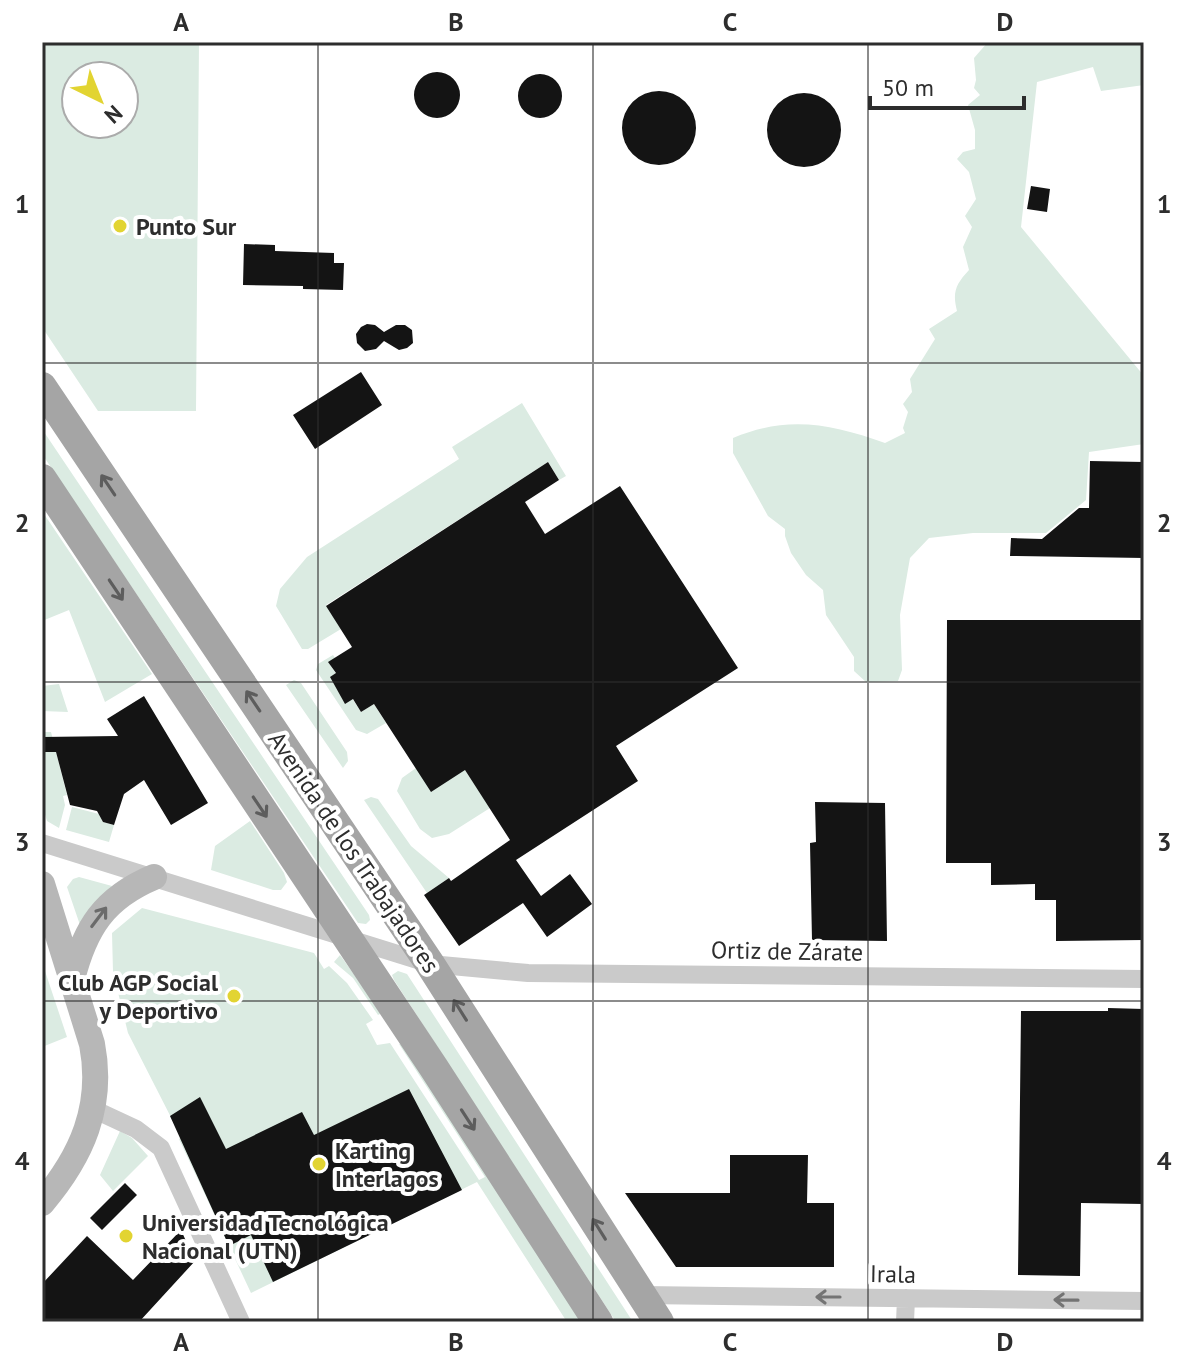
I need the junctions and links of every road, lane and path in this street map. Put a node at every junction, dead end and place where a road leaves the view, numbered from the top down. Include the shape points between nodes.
1 (42, 387) edge
2 (42, 479) edge
3 (42, 843) edge
4 (154, 877) junction
5 (42, 884) edge
6 (347, 938) junction
7 (430, 964) junction
8 (72, 979) junction
9 (1144, 979) edge
10 (93, 1109) junction
11 (42, 1203) edge
12 (641, 1295) junction
13 (906, 1298) junction
14 (1144, 1301) edge
15 (241, 1322) edge
16 (598, 1322) edge
17 (659, 1322) edge
18 (905, 1322) edge

7 -> 1 main road, Avenida de los Trabajadores
2 -> 6 main road
3 - 4 street, Ortiz de Zárate
4 - 6 street, Ortiz de Zárate
8 -> 4 main road via 80,950 102,911 126,890
5 - 8 main road
6 - 7 street, Ortiz de Zárate
6 -> 16 main road
7 - 9 street, Ortiz de Zárate via 528,973
12 -> 7 main road, Avenida de los Trabajadores
8 - 10 main road via 96,1069
10 - 11 main road via 72,1160
10 - 15 street via 136,1129 161,1148
13 -> 12 street, Irala
12 - 17 main road, Avenida de los Trabajadores
14 -> 13 street, Irala
13 - 18 street

